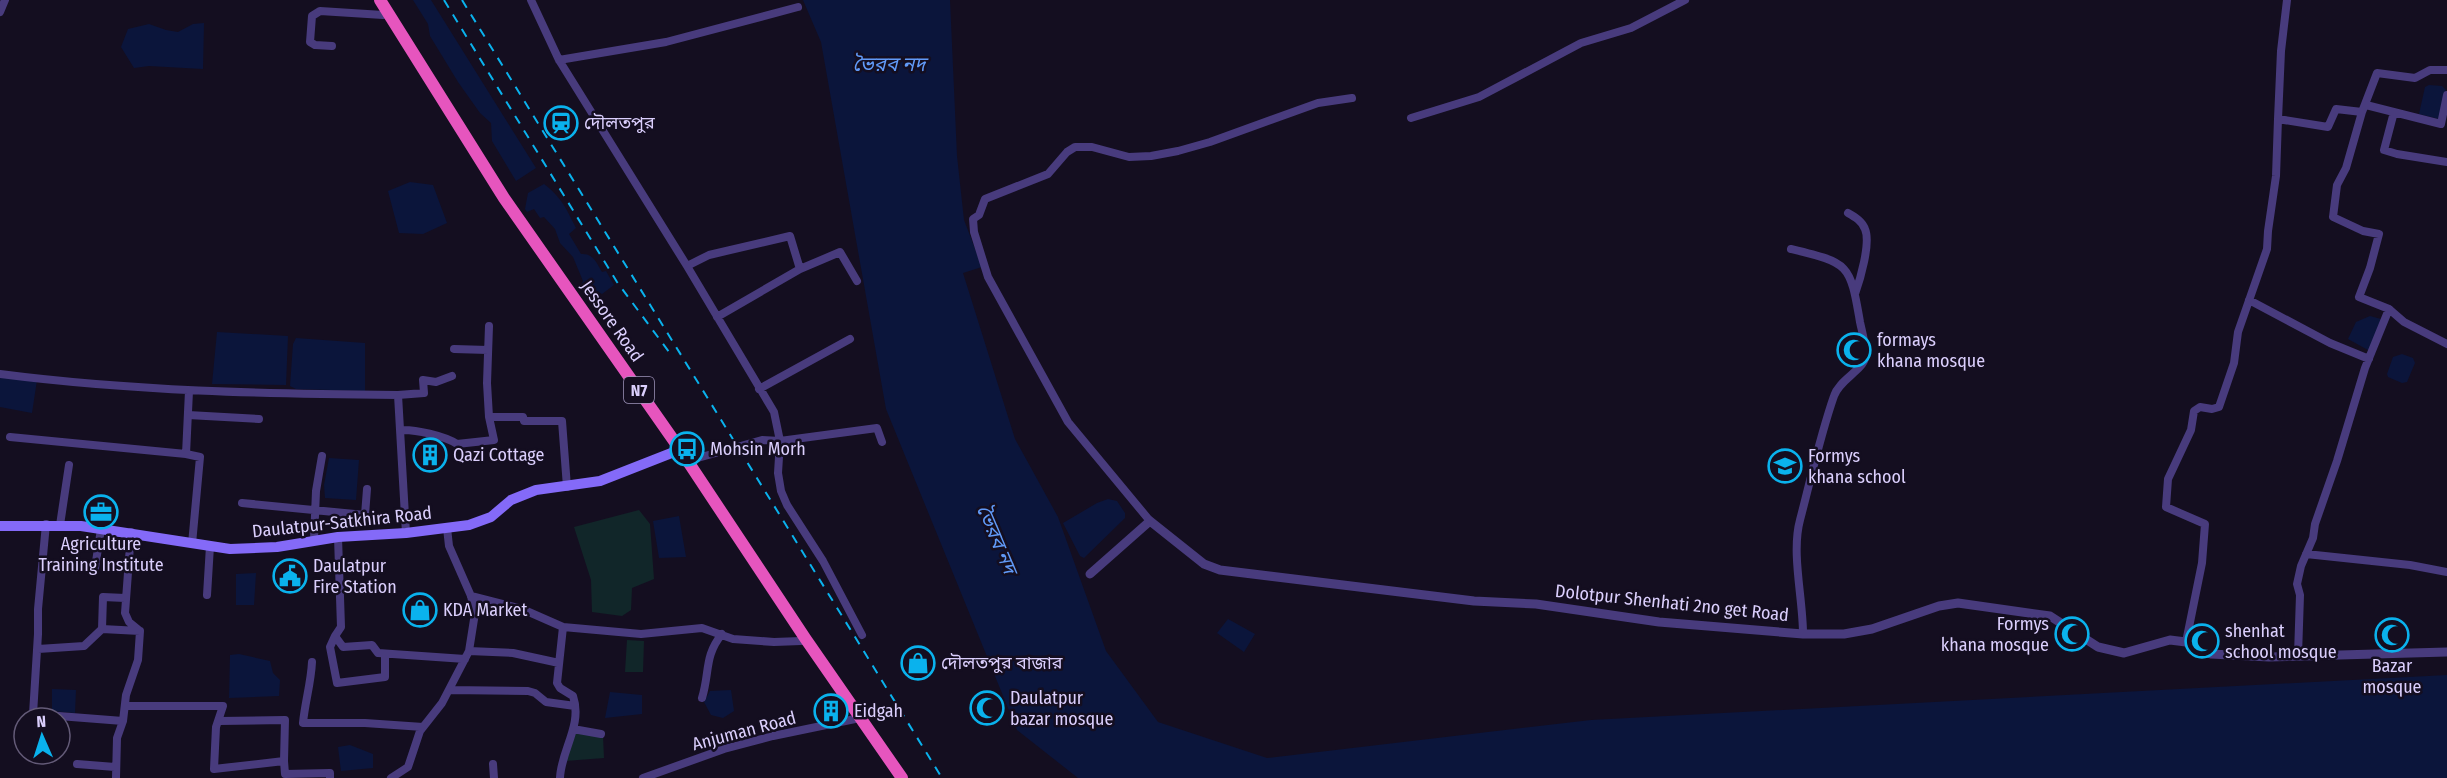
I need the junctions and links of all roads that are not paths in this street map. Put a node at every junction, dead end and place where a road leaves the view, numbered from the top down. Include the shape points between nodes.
1 (5, 0) edge
2 (373, 0) edge
3 (380, 0) edge
4 (531, 0) edge
5 (1685, 0) edge
6 (2287, 0) edge
7 (798, 7) dead end
8 (0, 12) edge
9 (383, 15) junction
10 (332, 46) dead end
11 (559, 60) junction
12 (2447, 70) edge
13 (2447, 95) edge
14 (1352, 98) dead end
15 (2364, 109) junction
16 (2394, 112) junction
17 (1411, 118) dead end
18 (2278, 119) junction
19 (2444, 124) edge
20 (2447, 162) edge
21 (1848, 213) dead end
22 (1791, 249) dead end
23 (687, 266) junction
24 (800, 269) junction
25 (857, 281) dead end
26 (1855, 296) junction
27 (2249, 300) junction
28 (2389, 309) junction
29 (717, 317) junction
30 (489, 326) dead end
31 (850, 339) dead end
32 (2447, 344) edge
33 (454, 349) dead end
34 (489, 350) junction
35 (2369, 359) junction
36 (0, 374) edge
37 (452, 376) dead end
38 (759, 389) junction
39 (189, 391) junction
40 (398, 395) junction
41 (188, 415) junction
42 (489, 417) junction
43 (259, 419) dead end
44 (400, 430) junction
45 (10, 437) dead end
46 (780, 441) junction
47 (882, 442) dead end
48 (674, 452) junction
49 (186, 454) junction
50 (322, 456) dead end
51 (687, 460) junction
52 (69, 465) dead end
53 (567, 487) junction
54 (367, 489) dead end
55 (242, 503) dead end
56 (315, 510) junction
57 (1150, 521) junction
58 (46, 525) junction
59 (60, 525) junction
60 (0, 526) edge
61 (447, 528) junction
62 (101, 529) junction
63 (131, 532) junction
64 (406, 533) junction
65 (338, 537) junction
66 (314, 540) junction
67 (192, 544) junction
68 (210, 546) junction
69 (2306, 554) junction
70 (71, 567) dead end
71 (2447, 572) edge
72 (1090, 574) dead end
73 (207, 595) dead end
74 (471, 596) junction
75 (125, 597) junction
76 (564, 627) junction
77 (102, 629) junction
78 (140, 632) junction
79 (722, 634) junction
80 (1803, 634) junction
81 (862, 635) dead end
82 (335, 636) junction
83 (801, 640) junction
84 (2186, 642) junction
85 (38, 649) junction
86 (2447, 652) edge
87 (385, 654) junction
88 (467, 655) junction
89 (2298, 655) junction
90 (312, 662) dead end
91 (559, 663) junction
92 (449, 690) junction
93 (702, 698) dead end
94 (125, 706) junction
95 (574, 706) junction
96 (855, 719) junction
97 (123, 721) junction
98 (219, 721) junction
99 (423, 727) junction
100 (573, 729) junction
101 (601, 734) dead end
102 (284, 761) junction
103 (77, 764) dead end
104 (494, 764) dead end
105 (115, 767) junction
106 (116, 778) edge
107 (330, 778) edge
108 (391, 778) edge
109 (494, 778) edge
110 (560, 778) edge
111 (643, 778) edge
112 (895, 778) edge
113 (902, 778) edge

1 - 8 street
2 - 9 highway, Jessore Road / N7
3 - 51 highway, Jessore Road / N7 via 504,198
4 - 11 street
5 - 17 street via 1631,28 1581,43 1479,97
6 - 18 street
7 - 11 street via 666,42
9 - 10 street via 320,11 312,16 310,42
9 - 48 highway, Jessore Road / N7 via 519,230
11 - 23 street
12 - 15 street via 2430,70 2415,78 2377,73
13 - 19 street
14 - 57 street via 1318,103 1169,153 1129,157 1092,147 1075,147 1048,174 985,199 979,215 973,219 988,278 1068,422
15 - 16 street
15 - 18 street via 2336,109 2325,128
15 - 28 street via 2337,185 2333,218 2379,234 2359,297
16 - 19 street
16 - 20 street via 2384,150
18 - 27 street via 2268,249
21 - 26 street via 1862,222 1867,232
22 - 26 street via 1828,258 1848,270
23 - 24 street via 709,255 790,236
23 - 29 street
24 - 25 street via 840,252
24 - 29 street
26 - 80 street via 1866,357 1834,393 1799,522 1797,551
27 - 35 street
27 - 84 street via 2219,407 2200,407 2194,411 2191,430 2168,479 2166,507 2205,524 2202,562
28 - 32 street via 2404,322
28 - 35 street
29 - 38 street
30 - 34 street
31 - 38 street
33 - 34 street
34 - 42 street
35 - 69 street
36 - 39 street
37 - 40 street via 436,382 423,380 424,393
38 - 46 street via 774,412
39 - 40 street
39 - 41 street
40 - 44 street
41 - 43 street
41 - 49 street
42 - 44 street via 494,440 457,444 412,429
42 - 53 street via 562,421
44 - 64 street
45 - 49 street
46 - 47 street via 877,429
46 - 51 street via 753,442
46 - 81 street via 781,491
48 - 53 main road, Daulatpur-Satkhira Road via 600,481
48 - 83 highway, Jessore Road / N7
49 - 67 street via 200,457
50 - 56 street
51 - 113 highway, Jessore Road / N7
52 - 59 street
53 - 61 main road, Daulatpur-Satkhira Road via 536,490 511,500 491,517
54 - 56 street via 364,515
55 - 56 street
56 - 66 street
57 - 72 street
57 - 80 street, Dolotpur Shenhati 2no get Road via 1204,564 1220,570 1474,601 1536,604 1659,622
58 - 59 main road, Daulatpur-Satkhira Road
58 - 60 main road, Daulatpur-Satkhira Road
58 - 85 street
59 - 62 main road, Daulatpur-Satkhira Road
61 - 64 main road, Daulatpur-Satkhira Road
61 - 74 street via 449,546
62 - 63 main road, Daulatpur-Satkhira Road
62 - 70 street via 95,568
63 - 67 main road, Daulatpur-Satkhira Road
63 - 75 street
64 - 65 main road, Daulatpur-Satkhira Road
65 - 66 main road, Daulatpur-Satkhira Road
65 - 82 street via 341,627
66 - 68 main road, Daulatpur-Satkhira Road via 277,547
67 - 68 main road, Daulatpur-Satkhira Road
68 - 73 street
69 - 71 street
69 - 89 street via 2297,584
74 - 76 street via 522,609
74 - 88 street via 475,613
75 - 77 street via 104,597
75 - 78 street via 125,613
76 - 79 street via 641,634 702,628
76 - 91 street
77 - 78 street
77 - 85 street via 84,646
78 - 94 street via 138,660
79 - 83 street via 744,641
79 - 93 street via 711,648
80 - 84 street, Dolotpur Shenhati 2no get Road via 1872,629 1958,603 2050,616 2098,647 2124,653 2170,640
82 - 87 street via 343,647 372,645 378,653
82 - 87 street via 330,647 337,683 385,676
83 - 96 highway, Jessore Road / N7
84 - 89 street, Dolotpur Shenhati 2no get Road via 2211,654
85 - 97 street via 33,714
86 - 89 street, Dolotpur Shenhati 2no get Road
87 - 88 street
88 - 91 street via 513,653
88 - 92 street
90 - 99 street via 303,723
91 - 95 street via 557,683 573,696
92 - 95 street via 528,691 546,702
92 - 99 street
94 - 97 street
94 - 98 street via 223,706
95 - 100 street
96 - 111 street, Anjuman Road via 724,749
96 - 112 highway, Jessore Road / N7
97 - 105 street
98 - 102 street via 285,720
98 - 102 street via 214,769
99 - 108 street via 408,767
100 - 101 street
100 - 110 street
102 - 107 street via 285,774 330,773
103 - 105 street
104 - 109 street
105 - 106 street

